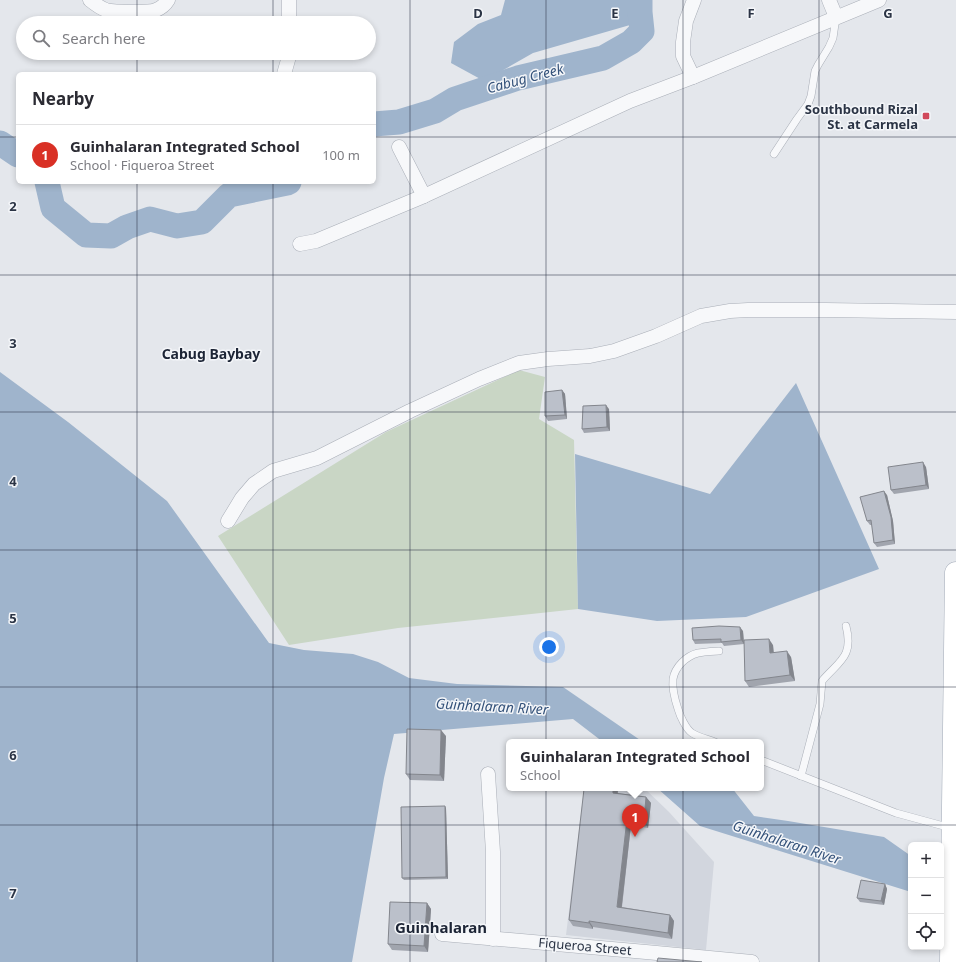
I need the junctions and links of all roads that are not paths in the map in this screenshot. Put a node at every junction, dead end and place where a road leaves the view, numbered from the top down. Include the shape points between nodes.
1 (90, 0) edge
2 (168, 0) edge
3 (289, 0) edge
4 (694, 0) edge
5 (829, 0) edge
6 (879, 0) edge
7 (289, 16) edge
8 (836, 17) junction
9 (288, 60) edge
10 (285, 72) edge
11 (693, 77) junction
12 (399, 147) dead end
13 (774, 154) dead end
14 (424, 196) junction
15 (300, 244) dead end
16 (956, 312) edge
17 (228, 522) dead end
18 (956, 573) edge
19 (956, 588) edge
20 (846, 626) dead end
21 (719, 651) dead end
22 (708, 739) edge
23 (764, 761) edge
24 (488, 774) dead end
25 (801, 776) junction
26 (954, 838) edge
27 (442, 934) dead end
28 (493, 939) junction
29 (645, 957) edge
30 (752, 962) edge
31 (951, 962) edge

1 - 2 street via 114,11 150,12
3 - 7 street
4 - 11 street via 686,21 683,42 683,56
5 - 8 street
6 - 8 street
8 - 11 street
8 - 13 lane via 833,38 815,71 808,104
9 - 10 street
11 - 14 street via 630,101
12 - 14 street
14 - 15 street via 336,234
16 - 17 street via 730,311 701,316 614,351 519,363 410,411 317,458 273,471 254,484
18 - 19 main road
19 - 26 main road
20 - 25 lane via 849,644 847,654 822,681 820,704
21 - 22 lane via 697,653 688,657 678,667 673,678 676,704 684,724 690,732
23 - 25 lane
24 - 28 street via 493,852
25 - 26 lane
26 - 31 main road
27 - 28 street, Fiqueroa Street
28 - 29 street, Fiqueroa Street
29 - 30 street, Fiqueroa Street

